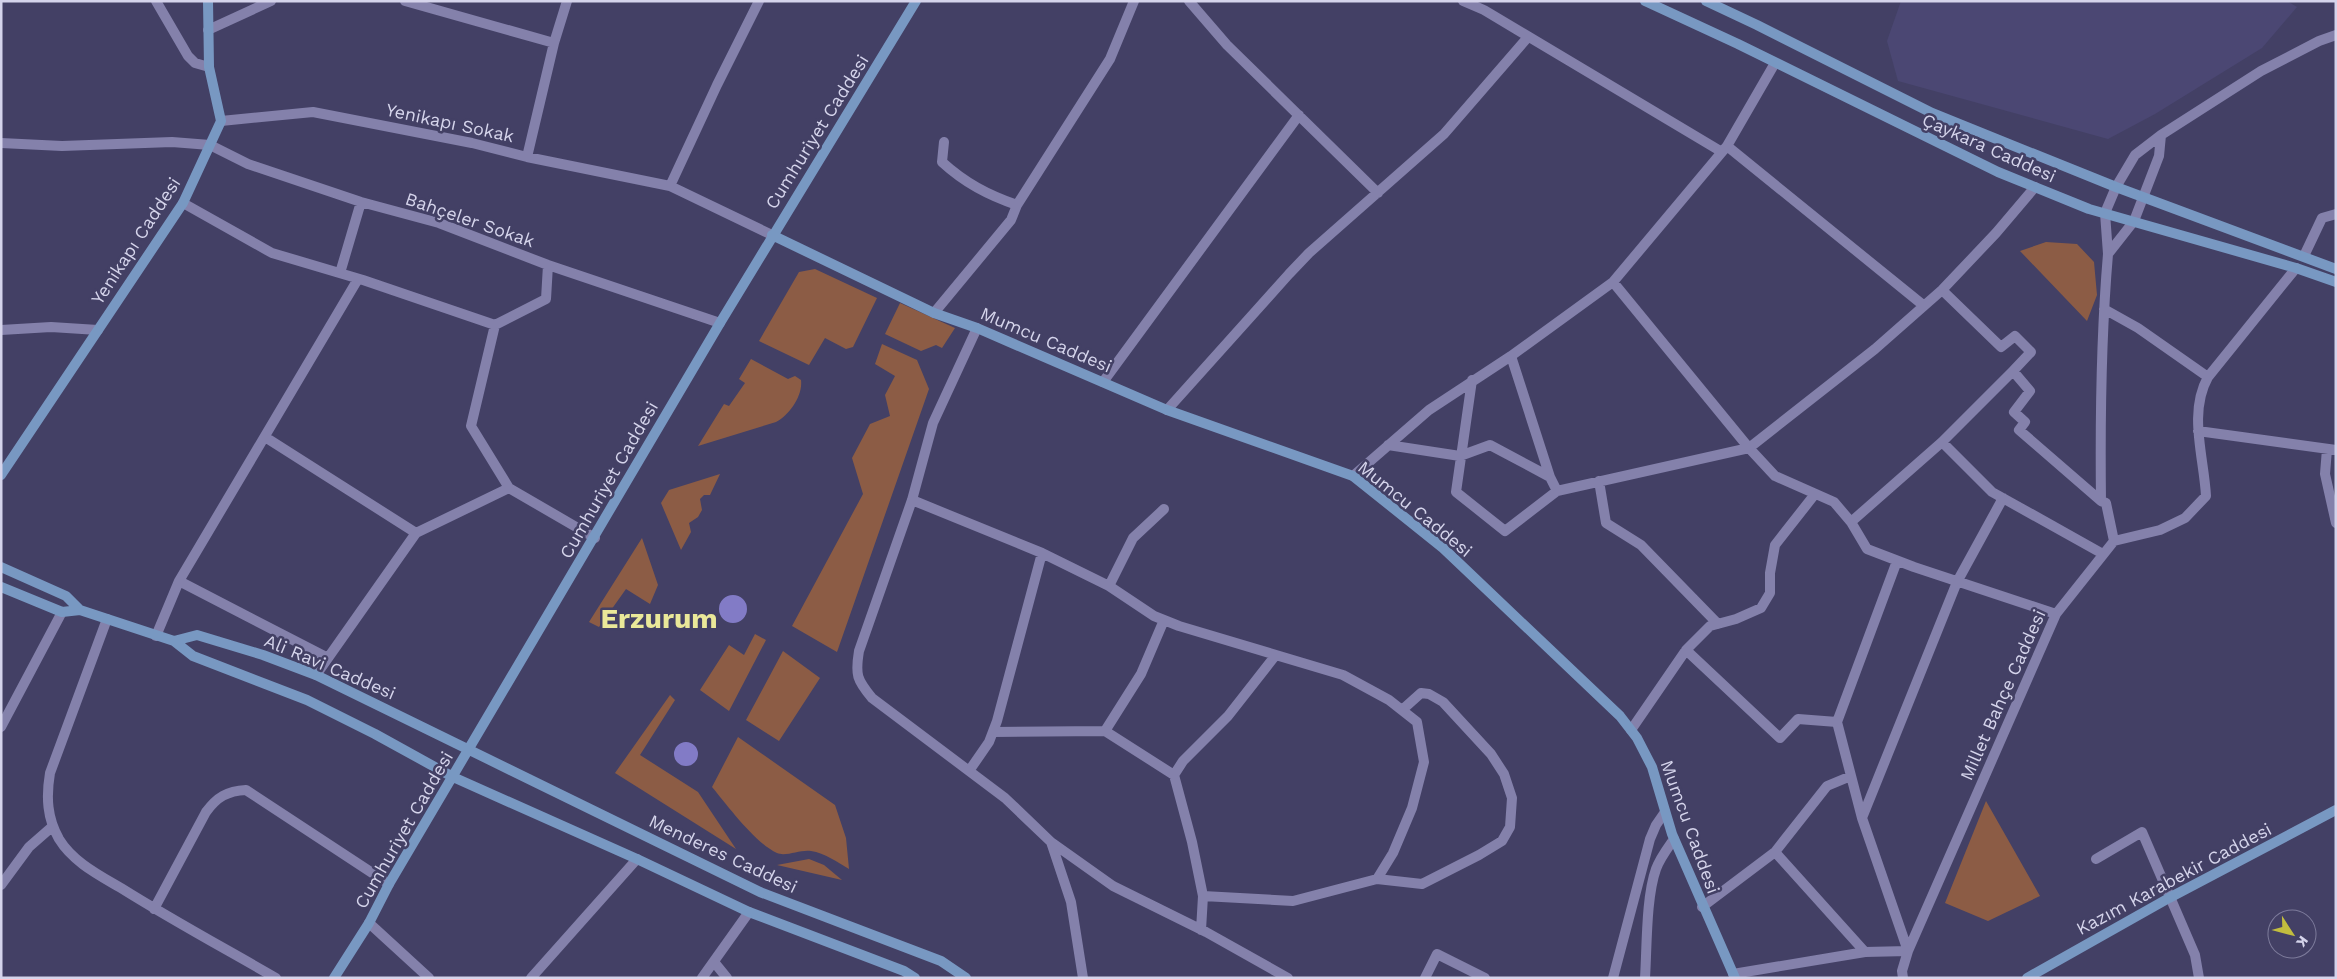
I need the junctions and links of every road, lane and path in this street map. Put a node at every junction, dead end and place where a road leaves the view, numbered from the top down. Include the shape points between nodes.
1 (156, 1) edge
2 (208, 1) edge
3 (271, 1) edge
4 (405, 1) edge
5 (567, 1) edge
6 (916, 1) edge
7 (1134, 1) edge
8 (1189, 1) edge
9 (1463, 1) edge
10 (1645, 1) edge
11 (1706, 1) edge
12 (757, 3) edge
13 (208, 30) junction
14 (2336, 36) edge
15 (1528, 37) junction
16 (554, 44) junction
17 (1775, 63) junction
18 (209, 67) junction
19 (1299, 116) junction
20 (221, 121) junction
21 (2162, 134) junction
22 (944, 142) dead end
23 (1, 143) edge
24 (210, 145) junction
25 (1724, 149) junction
26 (527, 157) junction
27 (670, 186) junction
28 (2035, 187) junction
29 (2116, 187) junction
30 (1378, 193) junction
31 (2144, 198) junction
32 (361, 202) junction
33 (183, 204) junction
34 (1017, 205) junction
35 (2105, 213) junction
36 (2336, 214) edge
37 (2134, 221) junction
38 (772, 236) junction
39 (2108, 254) junction
40 (2304, 256) junction
41 (548, 265) junction
42 (2296, 268) junction
43 (2336, 269) edge
44 (340, 273) junction
45 (358, 279) junction
46 (1613, 282) junction
47 (2336, 282) edge
48 (1942, 290) junction
49 (1923, 305) junction
50 (2104, 309) junction
51 (934, 313) junction
52 (720, 323) junction
53 (495, 325) junction
54 (977, 328) junction
55 (1, 330) edge
56 (98, 330) junction
57 (1511, 356) junction
58 (2012, 371) junction
59 (2208, 377) junction
60 (1472, 380) junction
61 (1103, 382) junction
62 (1167, 410) junction
63 (2198, 431) junction
64 (265, 437) junction
65 (1942, 442) junction
66 (1388, 446) junction
67 (1749, 448) junction
68 (2331, 450) edge
69 (1460, 456) junction
70 (1, 475) edge
71 (1353, 476) junction
72 (1550, 477) junction
73 (1598, 482) junction
74 (509, 488) junction
75 (1557, 491) junction
76 (1815, 494) junction
77 (2003, 498) junction
78 (912, 500) junction
79 (2102, 501) junction
80 (1164, 509) dead end
81 (1851, 522) junction
82 (2336, 523) edge
83 (416, 534) junction
84 (595, 538) junction
85 (2114, 541) junction
86 (1042, 553) junction
87 (2103, 554) junction
88 (1897, 561) junction
89 (1, 567) edge
90 (179, 582) junction
91 (1957, 582) junction
92 (1110, 586) junction
93 (1, 587) edge
94 (80, 610) junction
95 (62, 612) junction
96 (2056, 614) junction
97 (107, 619) junction
98 (1164, 620) junction
99 (1718, 624) junction
100 (156, 636) junction
101 (174, 642) junction
102 (1686, 650) junction
103 (1275, 656) junction
104 (328, 658) junction
105 (316, 675) junction
106 (1402, 710) junction
107 (1837, 722) junction
108 (1, 727) edge
109 (1631, 730) junction
110 (1105, 731) junction
111 (993, 732) junction
112 (468, 750) junction
113 (969, 771) junction
114 (1174, 774) junction
115 (1851, 776) junction
116 (453, 777) junction
117 (2336, 810) edge
118 (1665, 812) junction
119 (1862, 818) junction
120 (53, 826) junction
121 (1674, 839) junction
122 (1051, 842) junction
123 (1775, 852) junction
124 (637, 859) junction
125 (2096, 859) dead end
126 (1378, 879) junction
127 (389, 884) junction
128 (1, 885) edge
129 (1203, 896) junction
130 (2168, 898) junction
131 (1702, 906) junction
132 (154, 909) junction
133 (749, 912) junction
134 (369, 923) junction
135 (1201, 930) junction
136 (1908, 951) junction
137 (1865, 952) junction
138 (714, 962) junction
139 (1734, 976) edge
140 (276, 978) edge
141 (334, 978) edge
142 (429, 978) edge
143 (531, 978) edge
144 (702, 978) edge
145 (727, 978) edge
146 (915, 978) edge
147 (966, 978) edge
148 (1083, 978) edge
149 (1288, 978) edge
150 (1425, 978) edge
151 (1485, 978) edge
152 (1614, 978) edge
153 (1645, 978) edge
154 (1903, 978) edge
155 (2027, 978) edge
156 (2199, 978) edge

1 - 18 street via 188,56 195,63
2 - 13 main road
3 - 13 street
4 - 16 street
5 - 16 street
6 - 38 main road, Cumhuriyet Caddesi
7 - 34 street via 1110,59
8 - 19 street via 1227,45
9 - 15 street
10 - 17 main road, Çaykara Caddesi
11 - 29 main road, Çaykara Caddesi via 1932,113
12 - 27 street
13 - 18 main road
14 - 21 street via 2319,41 2261,71
15 - 25 street
15 - 30 street via 1444,134
16 - 26 street
17 - 25 street
17 - 28 main road, Çaykara Caddesi via 1932,141
18 - 20 main road
19 - 30 street
19 - 61 street
20 - 24 main road, Yenikapı Caddesi
20 - 26 street, Yenikapı Sokak via 313,112
21 - 29 street via 2135,155
21 - 31 street
22 - 34 street via 942,162 958,178 986,194
23 - 24 street via 62,146 172,142
24 - 32 street, Bahçeler Sokak via 248,164
24 - 33 main road, Yenikapı Caddesi
25 - 46 street
25 - 49 street
26 - 27 street, Yenikapı Sokak
27 - 38 street, Yenikapı Sokak
28 - 35 main road, Çaykara Caddesi
28 - 48 street
29 - 31 main road, Çaykara Caddesi
29 - 35 street
30 - 62 street via 1289,274
31 - 37 street
31 - 40 main road, Çaykara Caddesi
32 - 41 street, Bahçeler Sokak via 439,223
32 - 44 street
33 - 44 street via 272,253
33 - 56 main road, Yenikapı Caddesi
34 - 51 street via 1011,220
35 - 37 main road, Çaykara Caddesi
35 - 39 street
36 - 40 street via 2322,218
37 - 39 street
37 - 42 main road, Çaykara Caddesi
38 - 51 main road, Mumcu Caddesi
38 - 52 main road, Cumhuriyet Caddesi
39 - 50 street
40 - 43 main road, Çaykara Caddesi
41 - 52 street, Bahçeler Sokak
41 - 53 street via 546,299
42 - 47 main road, Çaykara Caddesi
42 - 59 street
44 - 45 street
45 - 53 street
45 - 64 street
46 - 57 street
46 - 67 street
48 - 49 street
48 - 58 street via 2002,347 2015,336 2031,352
49 - 67 street via 1875,349
50 - 59 street via 2138,328
50 - 79 street via 2100,415
51 - 54 main road, Mumcu Caddesi
52 - 84 main road, Cumhuriyet Caddesi
53 - 74 street via 471,426
54 - 61 main road, Mumcu Caddesi
54 - 78 street via 933,423
55 - 56 street via 51,327
56 - 70 main road, Yenikapı Caddesi
57 - 60 street
57 - 72 street
58 - 65 street
58 - 79 street via 2030,391 2014,412 2025,422 2019,430
59 - 63 street via 2200,391
60 - 66 street via 1429,410
60 - 69 street
61 - 62 main road, Mumcu Caddesi
62 - 71 main road, Mumcu Caddesi
63 - 68 street
63 - 85 street via 2206,496 2186,518 2160,530
64 - 83 street
64 - 90 street
65 - 77 street via 1992,492
65 - 81 street
66 - 69 street
66 - 71 street
67 - 73 street
67 - 76 street via 1775,476
68 - 82 street via 2325,474
69 - 72 street via 1490,445
69 - 75 street via 1456,492 1505,531
71 - 109 main road, Mumcu Caddesi via 1443,548
72 - 75 street
73 - 75 street
73 - 99 street via 1606,523 1641,545
74 - 83 street
74 - 84 street
76 - 81 street via 1834,502
76 - 99 street via 1775,545 1770,593 1761,608
77 - 87 street
77 - 91 street
78 - 86 street
78 - 113 street via 859,650 859,682 872,698
79 - 85 street via 2106,503
80 - 92 street via 1133,538
81 - 88 street via 1867,549
83 - 104 street
84 - 112 main road, Cumhuriyet Caddesi
85 - 87 street, Millet Bahçe Caddesi
86 - 92 street
86 - 111 street
87 - 96 street, Millet Bahçe Caddesi
88 - 91 street
88 - 107 street
89 - 94 main road via 66,596
90 - 100 street
90 - 104 street
91 - 96 street
91 - 119 street
92 - 98 street
93 - 95 main road
94 - 95 main road
94 - 97 main road
95 - 108 street
96 - 136 street, Millet Bahçe Caddesi
97 - 100 main road
97 - 120 street via 50,773 48,808
98 - 103 street
98 - 110 street via 1141,674
99 - 102 street via 1710,626
100 - 101 main road
101 - 105 main road, Ali Ravi Caddesi via 198,635
101 - 116 main road via 193,656 269,684 343,717
102 - 107 street via 1780,738 1798,719
102 - 109 street
103 - 106 street via 1343,675
103 - 114 street via 1228,716
104 - 105 street
105 - 112 main road, Ali Ravi Caddesi
106 - 126 street via 1417,722 1424,762 1412,808
106 - 126 street via 1421,693 1429,694 1443,702 1462,721 1504,774 1512,798 1510,826 1502,841 1422,884
107 - 115 street
109 - 118 main road, Mumcu Caddesi via 1652,767
110 - 111 street
110 - 114 street
111 - 113 street
112 - 116 main road, Cumhuriyet Caddesi
112 - 147 main road, Menderes Caddesi via 760,892 942,961
113 - 122 street via 1006,798
114 - 129 street
115 - 119 street
115 - 123 street via 1827,786
116 - 124 main road
116 - 127 main road, Cumhuriyet Caddesi
117 - 130 main road, Kazım Karabekir Caddesi
118 - 121 main road, Mumcu Caddesi
118 - 152 street via 1650,839
119 - 136 street
120 - 128 street via 29,847
120 - 132 street via 72,855
121 - 131 main road, Mumcu Caddesi
121 - 153 street via 1662,854 1652,886
122 - 135 street via 1113,886
122 - 148 street via 1071,902
123 - 131 street
123 - 137 street
124 - 133 main road
124 - 143 street
125 - 130 street via 2142,832
126 - 129 street via 1293,901
127 - 132 street via 246,790 235,790 225,793 206,812
127 - 134 main road, Cumhuriyet Caddesi
129 - 135 street
130 - 155 main road, Kazım Karabekir Caddesi
130 - 156 street via 2195,955
131 - 139 main road, Mumcu Caddesi
132 - 140 street
133 - 138 street
133 - 146 main road via 904,970
134 - 141 main road, Cumhuriyet Caddesi
134 - 142 street
135 - 149 street
136 - 137 street
136 - 154 street, Millet Bahçe Caddesi
137 - 139 street
138 - 144 street
138 - 145 street
150 - 151 street via 1438,954

